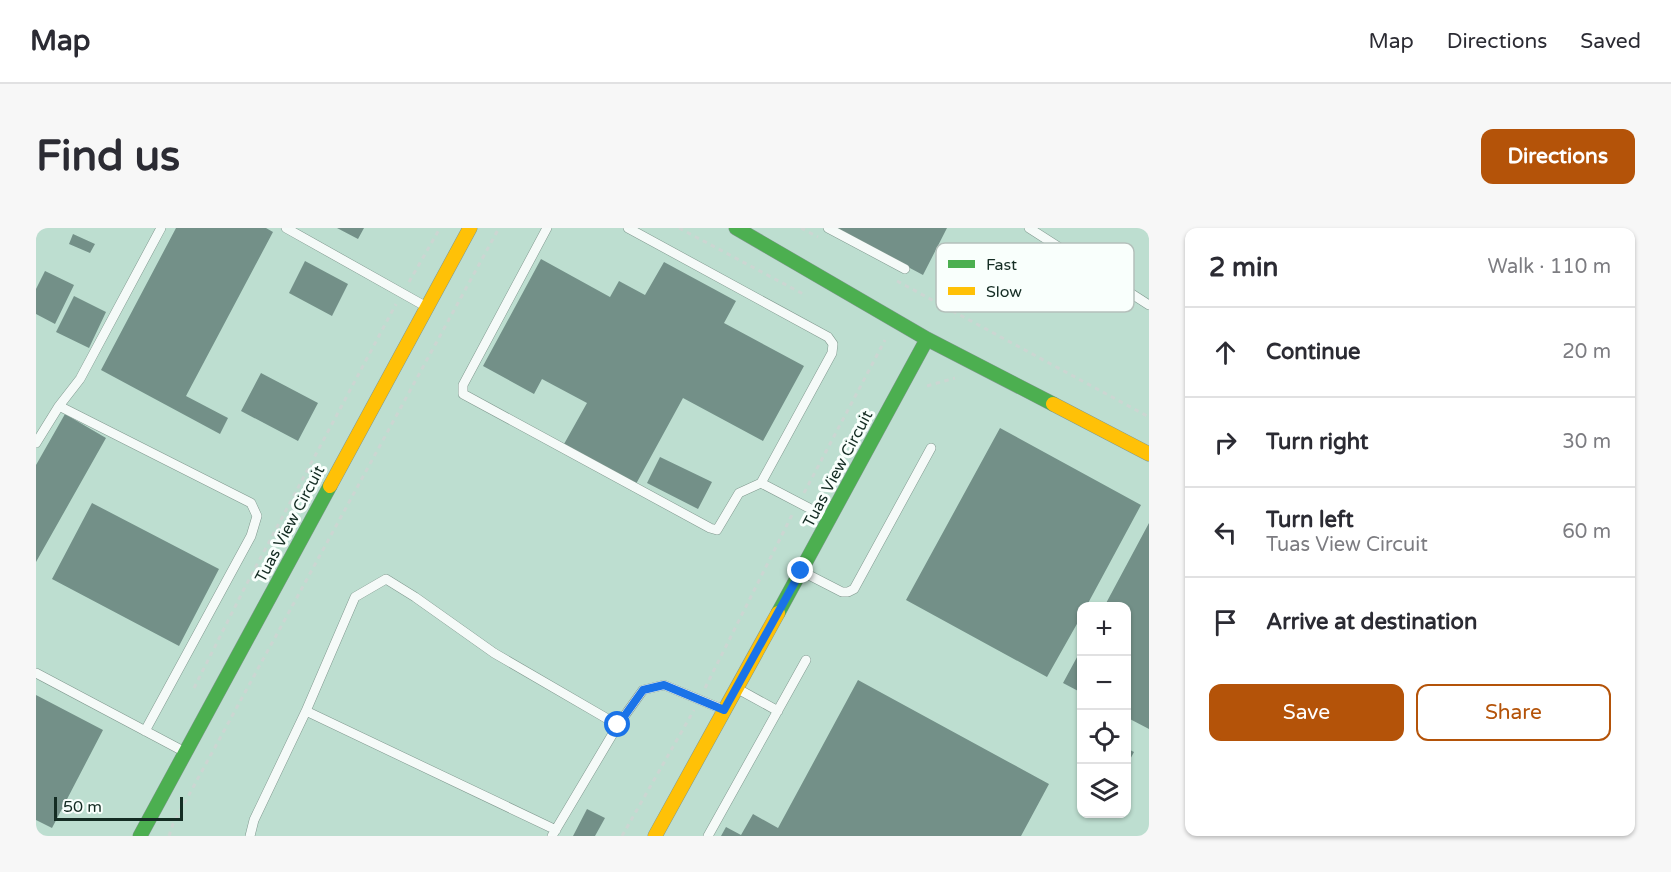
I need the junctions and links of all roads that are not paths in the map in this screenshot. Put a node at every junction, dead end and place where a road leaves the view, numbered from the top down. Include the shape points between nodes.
1 (161, 228) edge
2 (285, 228) edge
3 (470, 228) edge
4 (547, 228) edge
5 (628, 228) edge
6 (736, 228) edge
7 (828, 228) edge
8 (1029, 228) edge
9 (757, 233) edge
10 (1052, 243) edge
11 (905, 269) dead end
12 (1134, 295) edge
13 (1149, 305) edge
14 (427, 307) junction
15 (927, 339) junction
16 (59, 406) junction
17 (36, 443) edge
18 (931, 448) dead end
19 (1149, 454) edge
20 (761, 483) junction
21 (830, 519) junction
22 (801, 571) junction
23 (806, 660) dead end
24 (36, 673) edge
25 (736, 688) junction
26 (724, 710) junction
27 (306, 711) junction
28 (778, 711) junction
29 (618, 725) junction
30 (145, 731) junction
31 (185, 752) junction
32 (554, 833) edge
33 (140, 836) edge
34 (250, 836) edge
35 (655, 836) edge
36 (708, 836) edge

1 - 16 lane via 80,379
2 - 14 lane
3 - 14 street, Tuas View Circuit
4 - 20 lane via 463,385 463,394 710,528 719,528 739,493
5 - 20 lane via 832,340 832,353
6 - 9 street
7 - 11 lane
8 - 10 lane
9 - 15 street
12 - 13 lane
14 - 31 street, Tuas View Circuit
15 - 19 street
15 - 21 street, Tuas View Circuit
16 - 17 lane
16 - 30 lane via 251,503 257,516 251,536
18 - 22 lane via 854,589 842,592
20 - 21 lane
21 - 22 street, Tuas View Circuit
22 - 25 street, Tuas View Circuit
23 - 28 lane
24 - 30 lane
25 - 26 street, Tuas View Circuit
25 - 28 lane
26 - 29 lane via 664,685 643,690
26 - 35 street, Tuas View Circuit
27 - 29 lane via 355,597 386,579 494,653
27 - 32 lane
27 - 34 lane
28 - 36 lane
29 - 32 lane
30 - 31 lane
31 - 33 street, Tuas View Circuit

